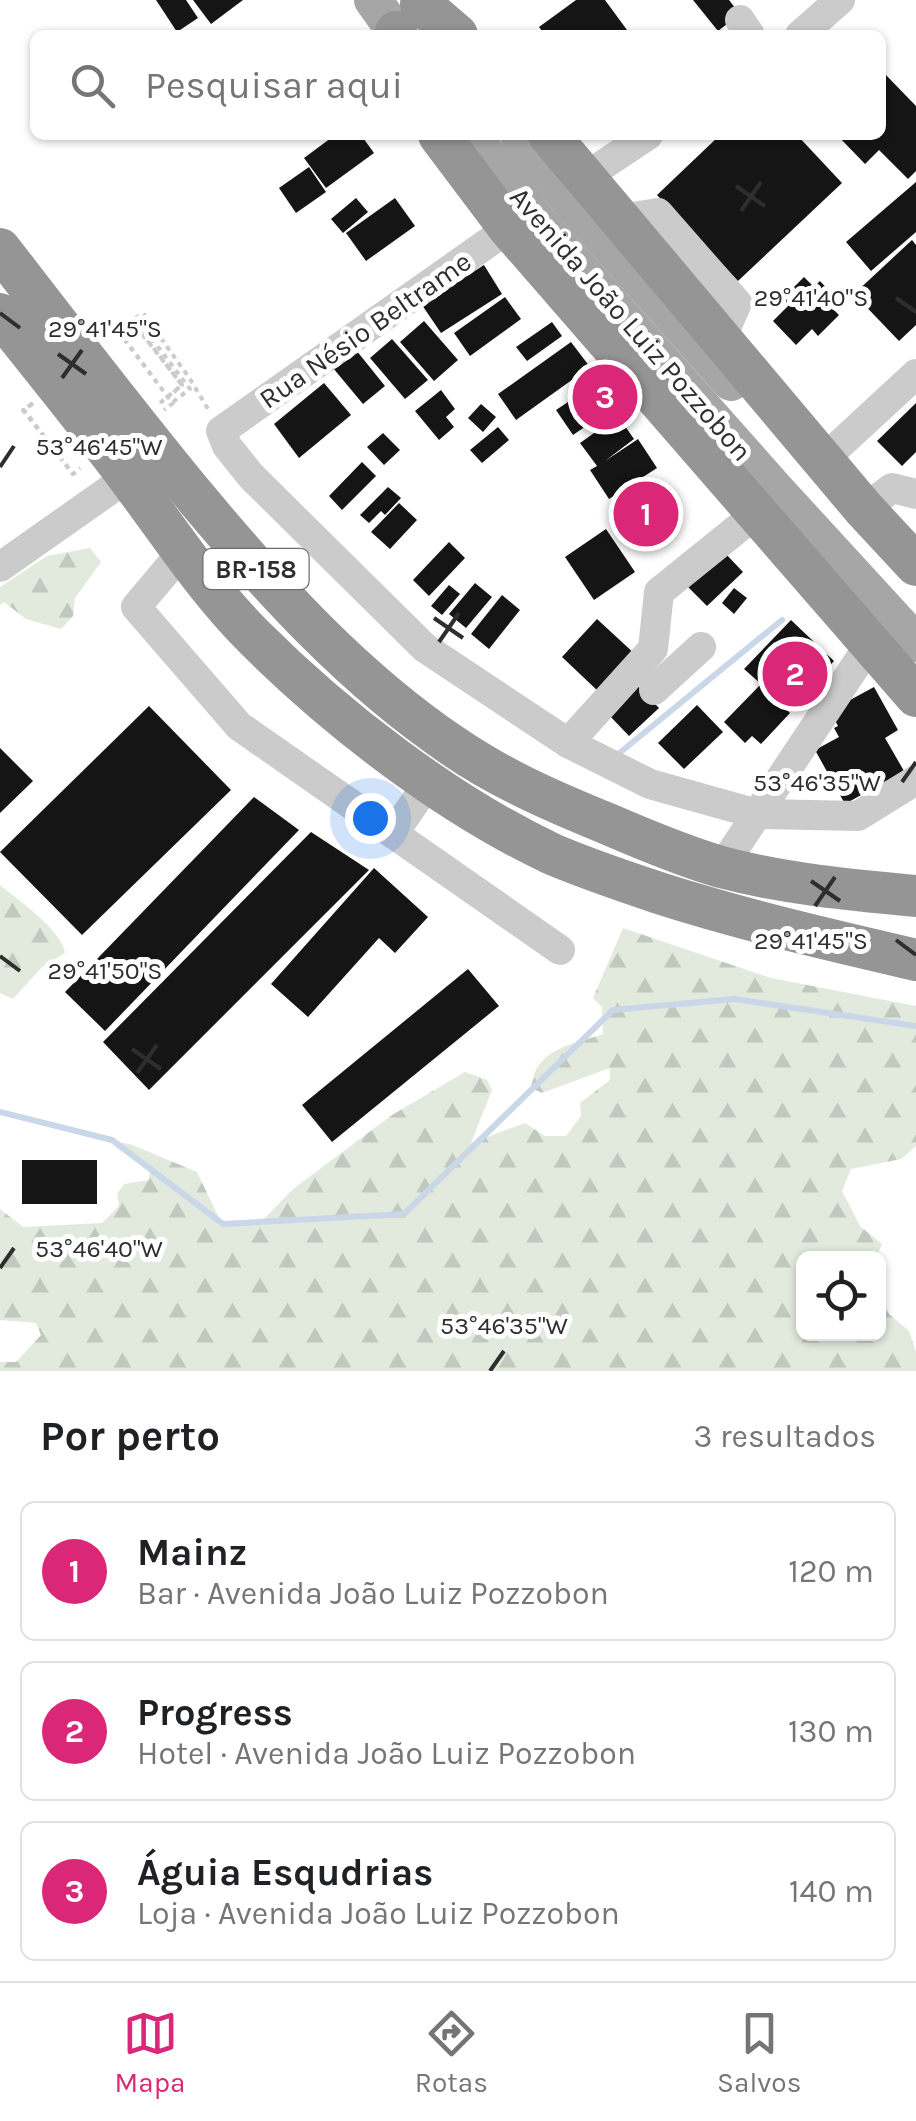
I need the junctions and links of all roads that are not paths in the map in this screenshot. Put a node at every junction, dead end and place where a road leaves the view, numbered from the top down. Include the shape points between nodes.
1 (840, 0) edge
2 (407, 20) edge
3 (440, 30) edge
4 (806, 30) edge
5 (443, 140) edge
6 (476, 140) edge
7 (524, 140) edge
8 (554, 140) edge
9 (640, 140) edge
10 (585, 177) junction
11 (509, 228) junction
12 (0, 249) edge
13 (0, 314) edge
14 (916, 374) edge
15 (823, 460) junction
16 (128, 476) junction
17 (916, 494) edge
18 (864, 509) junction
19 (757, 513) junction
20 (184, 552) junction
21 (916, 565) edge
22 (0, 567) edge
23 (916, 588) edge
24 (916, 642) edge
25 (870, 644) junction
26 (701, 647) dead end
27 (660, 670) junction
28 (916, 696) edge
29 (568, 743) junction
30 (916, 780) edge
31 (429, 782) junction
32 (757, 814) junction
33 (394, 834) junction
34 (722, 867) junction
35 (916, 877) edge
36 (872, 892) junction
37 (916, 896) edge
38 (560, 950) dead end
39 (916, 960) edge

1 - 4 street
2 - 3 highway
5 - 11 highway
6 - 24 main road, Avenida João Luiz Pozzobon via 537,221
7 - 23 main road, Avenida João Luiz Pozzobon via 567,198
8 - 10 highway
9 - 10 street
10 - 15 highway
11 - 19 highway
11 - 29 street, Rua Nésio Beltrame via 221,431 250,476 425,648
12 - 34 highway, BR-158 via 247,559 383,694 505,778
13 - 16 highway, BR-158
14 - 15 street
15 - 18 highway
16 - 20 highway, BR-158
16 - 22 street
17 - 18 street via 892,488
18 - 21 highway
19 - 25 highway
19 - 27 street via 659,592
20 - 31 highway, BR-158 via 252,634 361,732
20 - 33 street via 136,606 239,726
25 - 28 highway
25 - 32 street
26 - 27 street
27 - 29 street
29 - 32 street via 650,784
30 - 32 street via 858,816
31 - 33 street
31 - 39 highway, BR-158 via 552,853 620,880
32 - 34 street
33 - 38 street
34 - 36 highway, BR-158
35 - 36 highway
36 - 37 highway, BR-158

